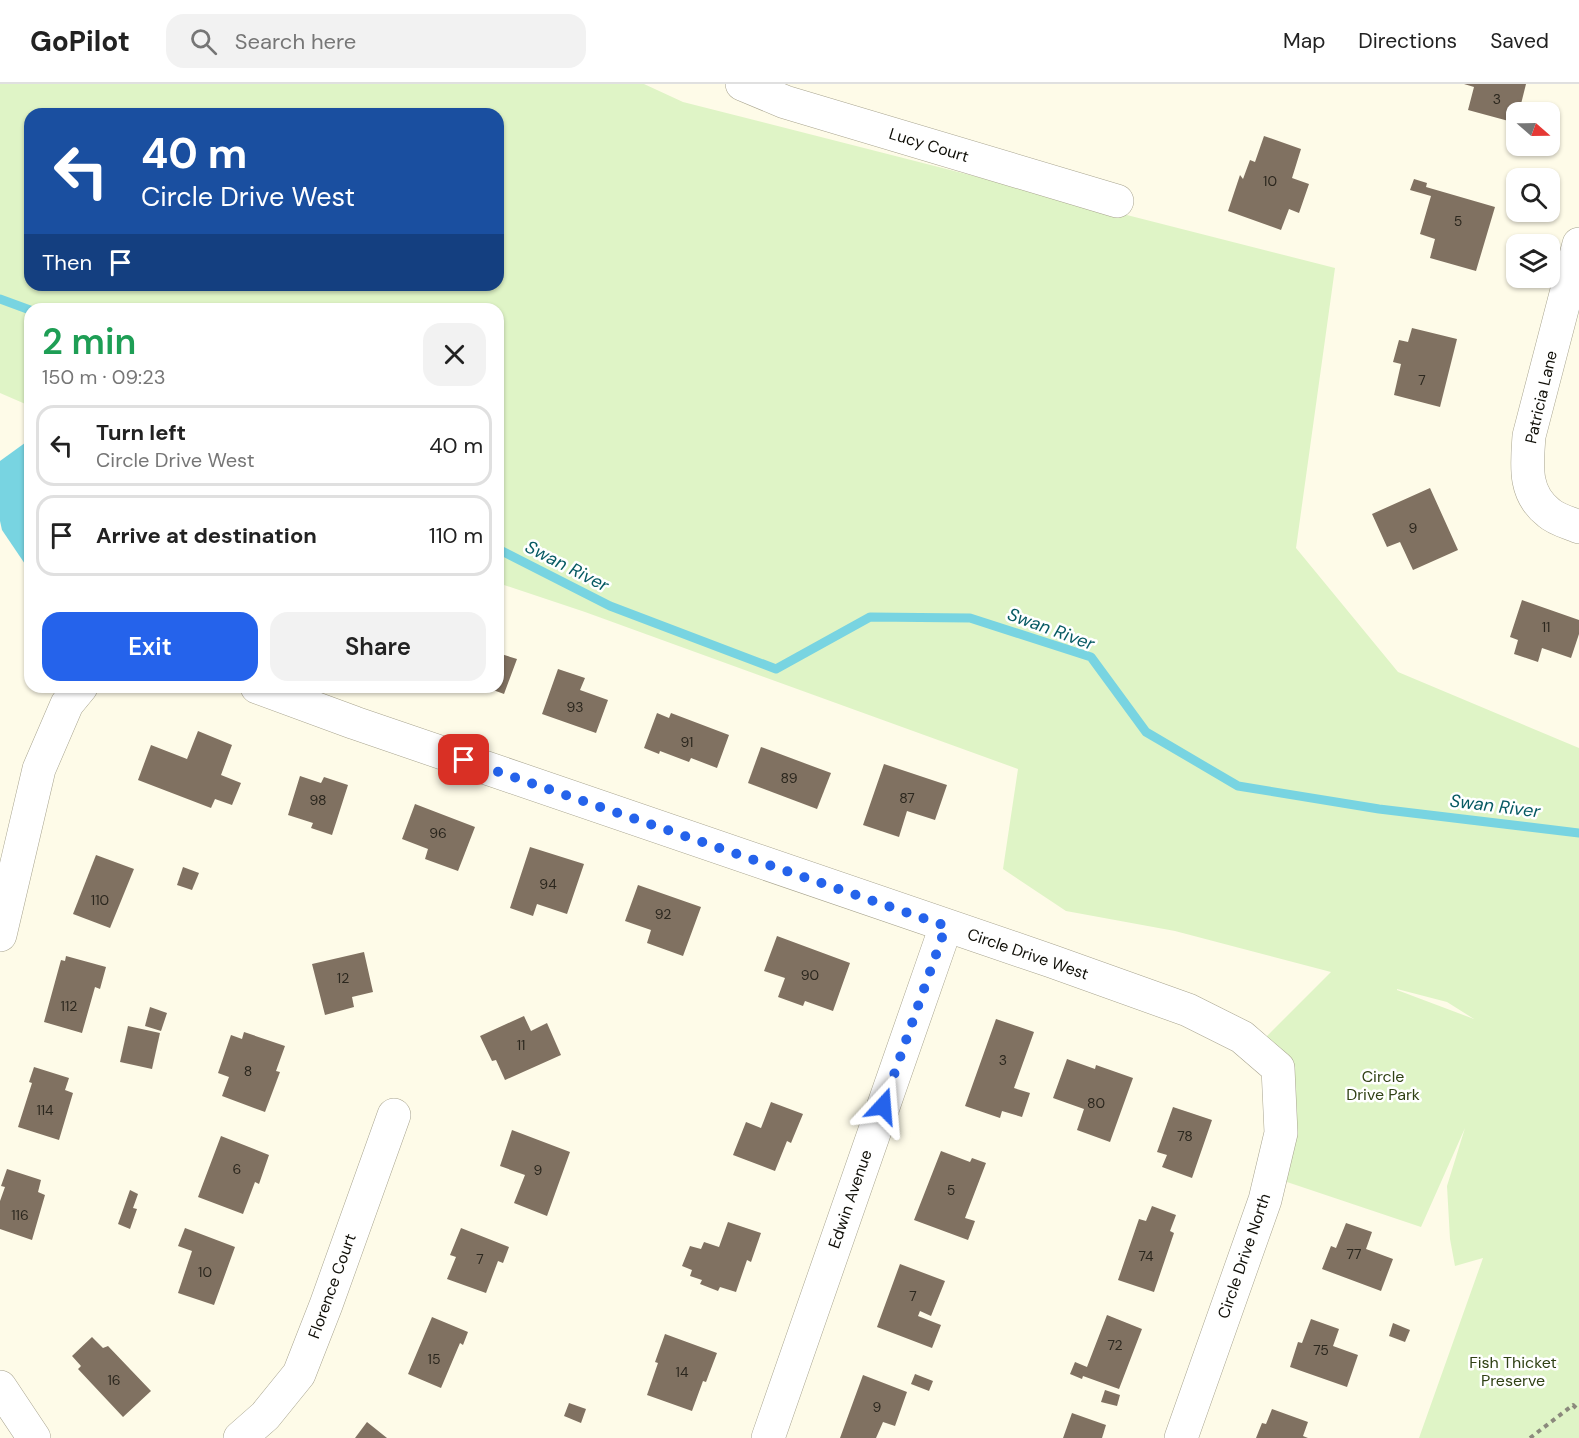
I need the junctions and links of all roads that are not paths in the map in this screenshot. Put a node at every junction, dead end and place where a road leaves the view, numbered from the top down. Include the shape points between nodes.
1 (742, 84) edge
2 (1117, 201) dead end
3 (1579, 244) edge
4 (1579, 527) edge
5 (273, 693) edge
6 (74, 695) edge
7 (946, 926) junction
8 (0, 935) edge
9 (1278, 1068) joint
10 (394, 1115) dead end
11 (0, 1387) edge
12 (34, 1438) edge
13 (240, 1438) edge
14 (768, 1438) edge
15 (1181, 1438) edge

1 - 2 street, Lucy Court via 785,102
3 - 4 street, Patricia Lane via 1529,436 1527,466 1531,492 1549,514
5 - 7 street, Circle Drive West
6 - 8 street via 39,770
7 - 9 street, Circle Drive West via 1188,1010 1242,1036
7 - 14 street, Edwin Avenue
9 - 15 street, Circle Drive North via 1281,1134 1265,1200
10 - 13 street, Florence Court via 299,1374 265,1416
11 - 12 street

